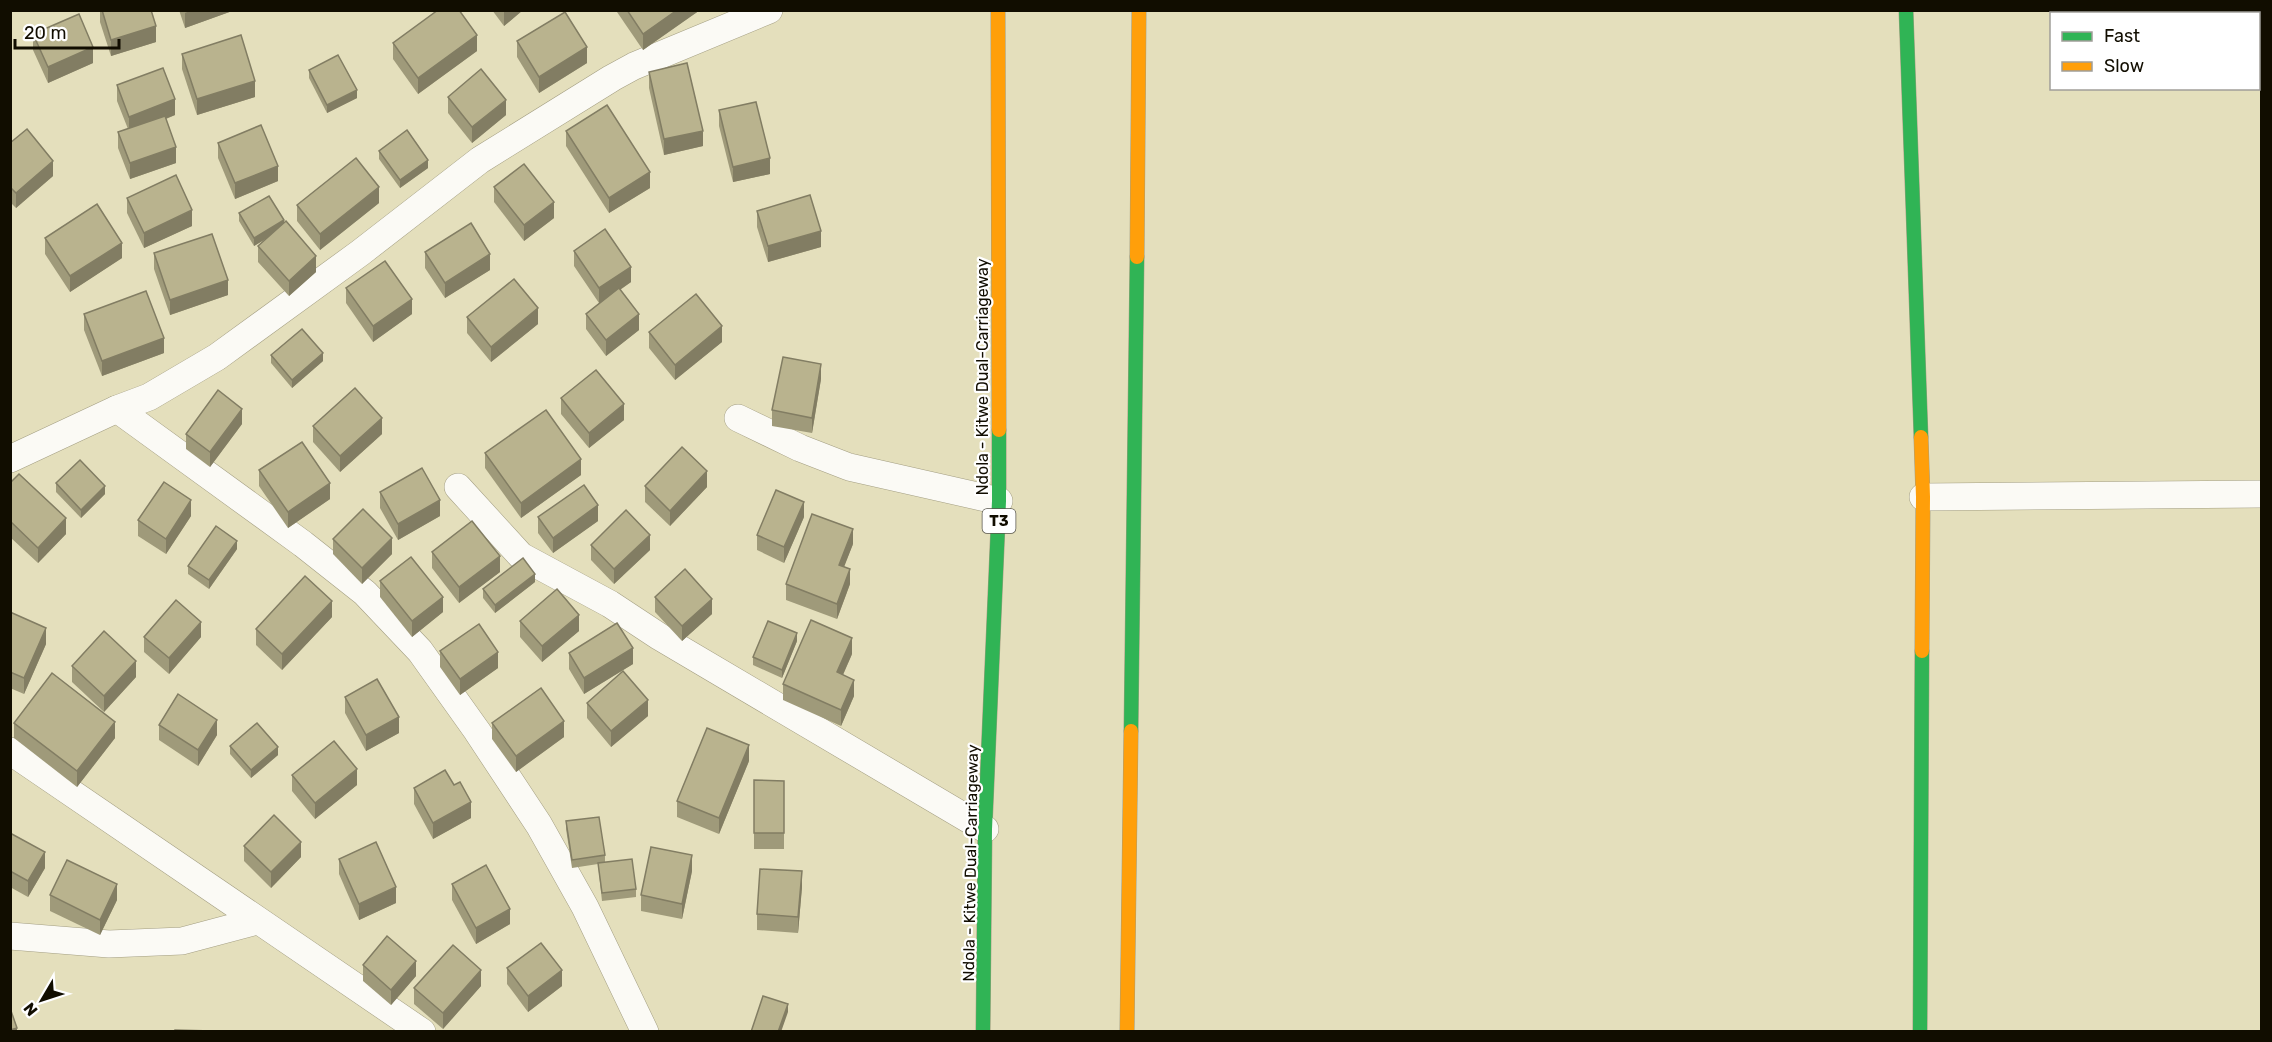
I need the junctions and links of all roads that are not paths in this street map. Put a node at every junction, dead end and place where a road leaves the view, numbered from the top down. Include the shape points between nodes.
1 (770, 10) edge
2 (998, 10) edge
3 (1139, 10) edge
4 (1906, 10) edge
5 (117, 409) junction
6 (738, 417) dead end
7 (10, 459) edge
8 (458, 487) dead end
9 (2262, 494) edge
10 (1923, 497) junction
11 (999, 501) junction
12 (10, 751) edge
13 (985, 829) junction
14 (257, 921) junction
15 (10, 936) edge
16 (422, 1032) edge
17 (645, 1032) edge
18 (983, 1032) edge
19 (1127, 1032) edge
20 (1920, 1032) edge

1 - 5 street via 634,66 603,84 480,160 217,357 149,397
2 - 11 main road, Ndola - Kitwe Dual-Carriageway / T3
3 - 19 main road
4 - 10 main road
5 - 7 street
5 - 17 street via 365,593 420,651 539,825 585,907
6 - 11 street via 849,467
8 - 13 street via 521,556 610,604
9 - 10 street
10 - 20 main road
11 - 13 main road, Ndola - Kitwe Dual-Carriageway / T3
12 - 14 street
13 - 18 main road, Ndola - Kitwe Dual-Carriageway / T3
14 - 15 street via 182,941 109,944
14 - 16 street

